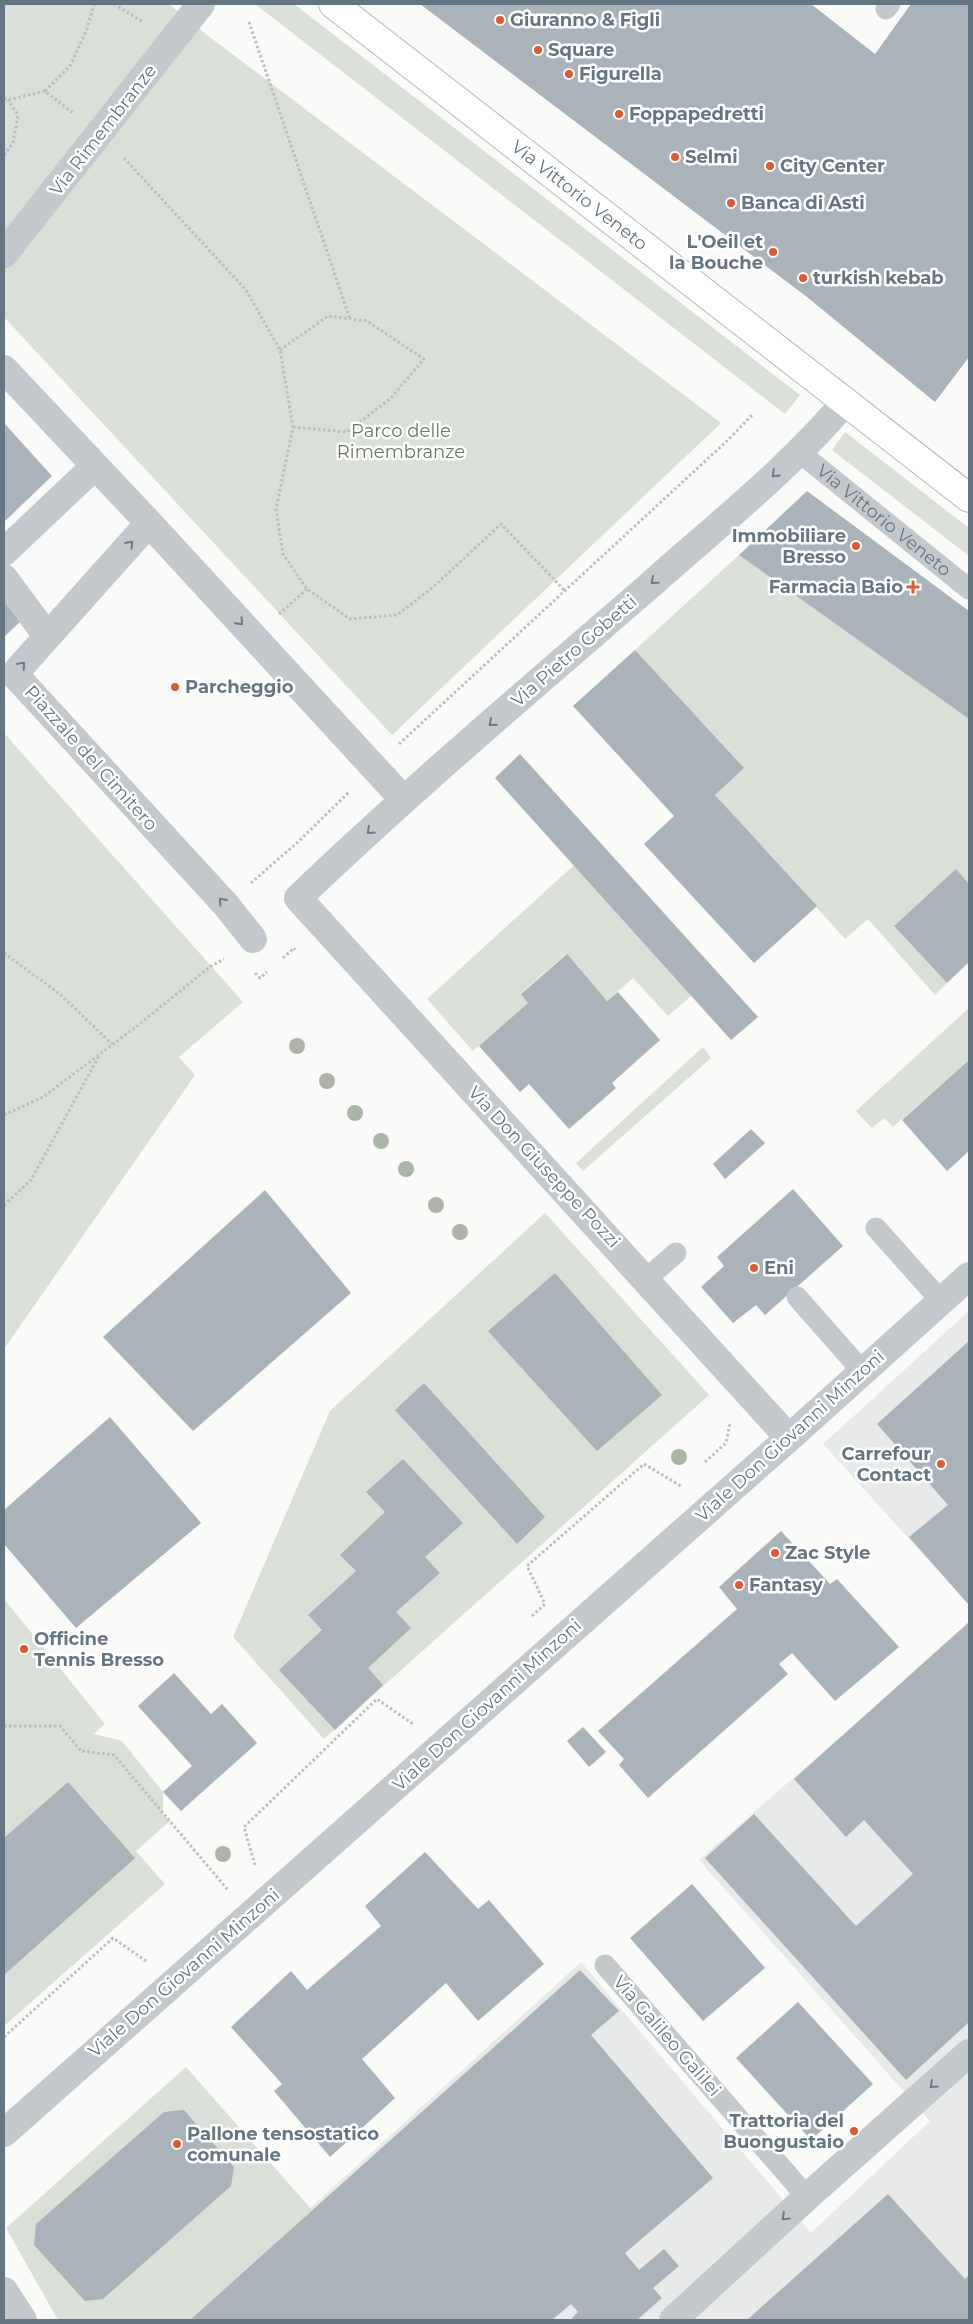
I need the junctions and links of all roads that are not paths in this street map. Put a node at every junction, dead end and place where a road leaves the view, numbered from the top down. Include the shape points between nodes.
1 (201, 4) edge
2 (335, 4) edge
3 (4, 254) edge
4 (4, 369) edge
5 (846, 401) junction
6 (799, 452) junction
7 (95, 466) junction
8 (969, 498) edge
9 (149, 523) junction
10 (4, 552) edge
11 (4, 578) edge
12 (969, 589) edge
13 (47, 636) junction
14 (404, 800) junction
15 (298, 898) joint
16 (253, 939) dead end
17 (876, 1228) dead end
18 (676, 1253) dead end
19 (969, 1276) edge
20 (646, 1279) junction
21 (796, 1297) dead end
22 (942, 1302) junction
23 (863, 1372) junction
24 (789, 1438) junction
25 (605, 1965) dead end
26 (969, 2053) edge
27 (4, 2133) edge
28 (806, 2198) junction
29 (4, 2290) edge
30 (22, 2320) edge
31 (673, 2320) edge

1 - 3 street, Via Rimembranze
2 - 5 main road, Via Vittorio Veneto
4 - 7 street
5 - 6 street, Via Pietro Gobetti
5 - 8 main road, Via Vittorio Veneto
6 - 12 lane, Via Vittorio Veneto
6 -> 14 street, Via Pietro Gobetti
7 - 9 street
7 - 10 street
13 -> 9 street, Piazzale del Cimitero
9 -> 14 street
11 - 13 street
16 -> 13 street, Piazzale del Cimitero via 226,905 14,674
14 -> 15 street, Via Pietro Gobetti
15 - 20 street, Via Don Giuseppe Pozzi
17 - 22 lane
18 - 20 lane
19 - 22 street, Viale Don Giovanni Minzoni
20 - 24 street, Via Don Giuseppe Pozzi
21 - 23 lane
22 - 23 street, Viale Don Giovanni Minzoni
23 - 24 street, Viale Don Giovanni Minzoni
24 - 27 street, Viale Don Giovanni Minzoni
25 - 28 lane, Via Galileo Galilei
26 -> 28 street
28 -> 31 street
29 - 30 street

